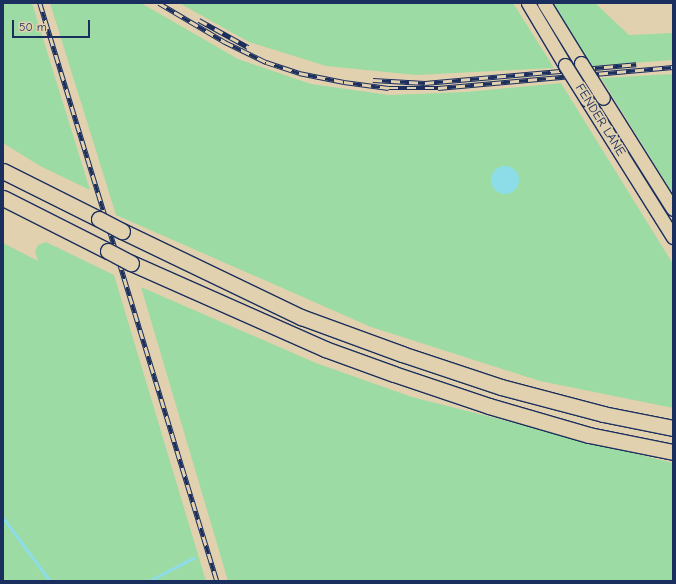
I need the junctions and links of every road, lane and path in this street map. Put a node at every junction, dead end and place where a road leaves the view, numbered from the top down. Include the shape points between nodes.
1 (528, 3) edge
2 (544, 3) edge
3 (3, 172) edge
4 (3, 198) edge
5 (673, 209) edge
6 (673, 237) edge
7 (673, 428) edge
8 (673, 452) edge

1 - 6 main road, FENDER LANE, bridge
2 - 5 main road, FENDER LANE, bridge
3 - 7 highway, bridge via 301,317 501,387 604,414
4 - 8 highway, bridge via 131,263 325,349 489,406 589,435

